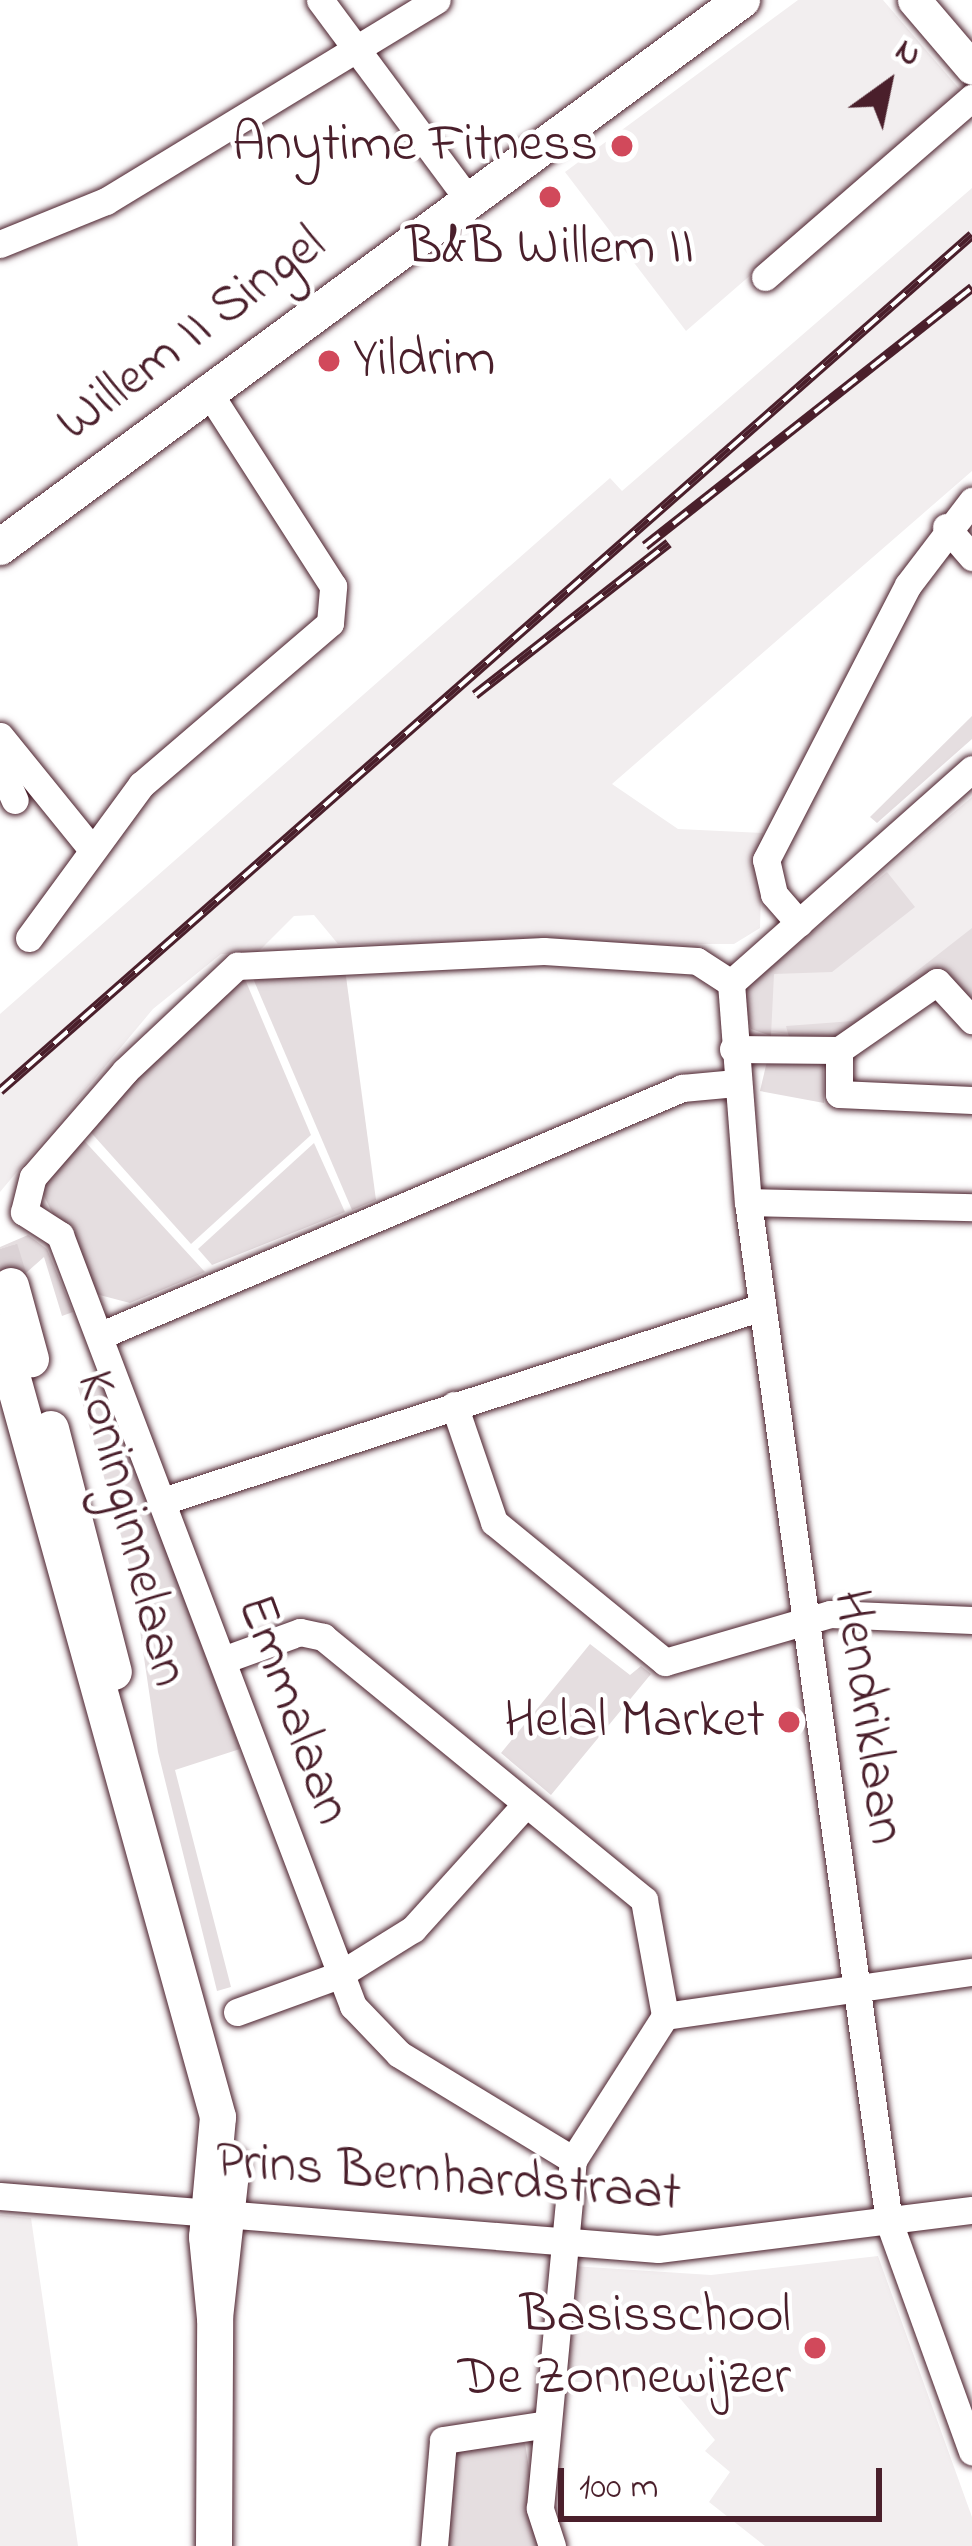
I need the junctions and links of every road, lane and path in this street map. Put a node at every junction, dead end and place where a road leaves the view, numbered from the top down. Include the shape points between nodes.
1 (320, 0) edge
2 (437, 0) edge
3 (742, 0) edge
4 (914, 0) edge
5 (360, 53) junction
6 (972, 68) edge
7 (972, 98) edge
8 (468, 199) junction
9 (0, 244) edge
10 (765, 277) dead end
11 (206, 388) junction
12 (972, 501) edge
13 (946, 527) junction
14 (0, 547) edge
15 (972, 557) edge
16 (0, 736) edge
17 (0, 767) edge
18 (972, 769) edge
19 (15, 800) dead end
20 (89, 846) junction
21 (799, 923) junction
22 (29, 938) dead end
23 (730, 983) junction
24 (972, 1020) edge
25 (733, 1049) junction
26 (839, 1050) junction
27 (736, 1083) junction
28 (972, 1100) edge
29 (748, 1202) junction
30 (972, 1207) edge
31 (24, 1212) junction
32 (0, 1228) edge
33 (11, 1286) dead end
34 (762, 1306) junction
35 (0, 1332) edge
36 (99, 1336) junction
37 (454, 1405) junction
38 (163, 1501) junction
39 (803, 1619) junction
40 (972, 1620) edge
41 (223, 1660) junction
42 (135, 1800) junction
43 (526, 1805) junction
44 (972, 1972) edge
45 (339, 1975) junction
46 (860, 1992) junction
47 (237, 2012) dead end
48 (665, 2016) junction
49 (573, 2160) junction
50 (0, 2196) edge
51 (972, 2210) edge
52 (220, 2213) junction
53 (889, 2222) junction
54 (562, 2245) junction
55 (547, 2424) junction
56 (972, 2451) edge
57 (214, 2546) edge
58 (434, 2546) edge
59 (551, 2546) edge

1 - 5 street
2 - 5 street
3 - 8 main road, Willem II Singel
4 - 6 street
5 - 8 street
5 - 9 street via 106,201
7 - 10 street
8 - 11 main road, Willem II Singel
11 - 14 main road, Willem II Singel
11 - 20 street via 336,601 318,642 141,785
12 - 13 street
13 - 15 street
13 - 21 street via 766,860 774,894
16 - 20 street
17 - 19 street
18 - 21 street
20 - 22 street
21 - 23 street
23 - 25 street, Hendriklaan
23 - 31 street via 697,961 544,951 237,966 77,1126 33,1177
24 - 26 street via 937,982
25 - 26 street
25 - 27 street, Hendriklaan
26 - 28 street via 839,1094
27 - 29 street, Hendriklaan
27 - 36 street via 682,1088
29 - 30 street
29 - 34 street, Hendriklaan
31 - 32 street
31 - 36 street, Emmalaan via 60,1235
33 - 42 main road, Koninginnelaan via 107,1627
34 - 37 street
34 - 39 street, Hendriklaan
35 - 42 main road, Koninginnelaan
36 - 38 street, Emmalaan
37 - 38 street
37 - 39 street via 494,1522 665,1662
38 - 41 street, Emmalaan
39 - 40 street
39 - 46 street, Hendriklaan
41 - 43 street via 313,1632
41 - 45 street, Emmalaan
42 - 52 main road, Koninginnelaan via 219,2123
43 - 45 street via 440,1907
43 - 48 street via 644,1900
44 - 46 street
45 - 47 street
45 - 49 street, Emmalaan via 399,2054
46 - 48 street
46 - 53 street, Hendriklaan
48 - 49 street
49 - 54 street
50 - 52 street, Prins Bernhardstraat
51 - 53 street, Prins Bernhardstraat
52 - 54 street, Prins Bernhardstraat
52 - 57 main road, Koninginnelaan
53 - 54 street, Prins Bernhardstraat via 658,2249
53 - 56 street, Hendriklaan
54 - 55 street
55 - 58 street via 443,2440
55 - 59 street via 540,2508

